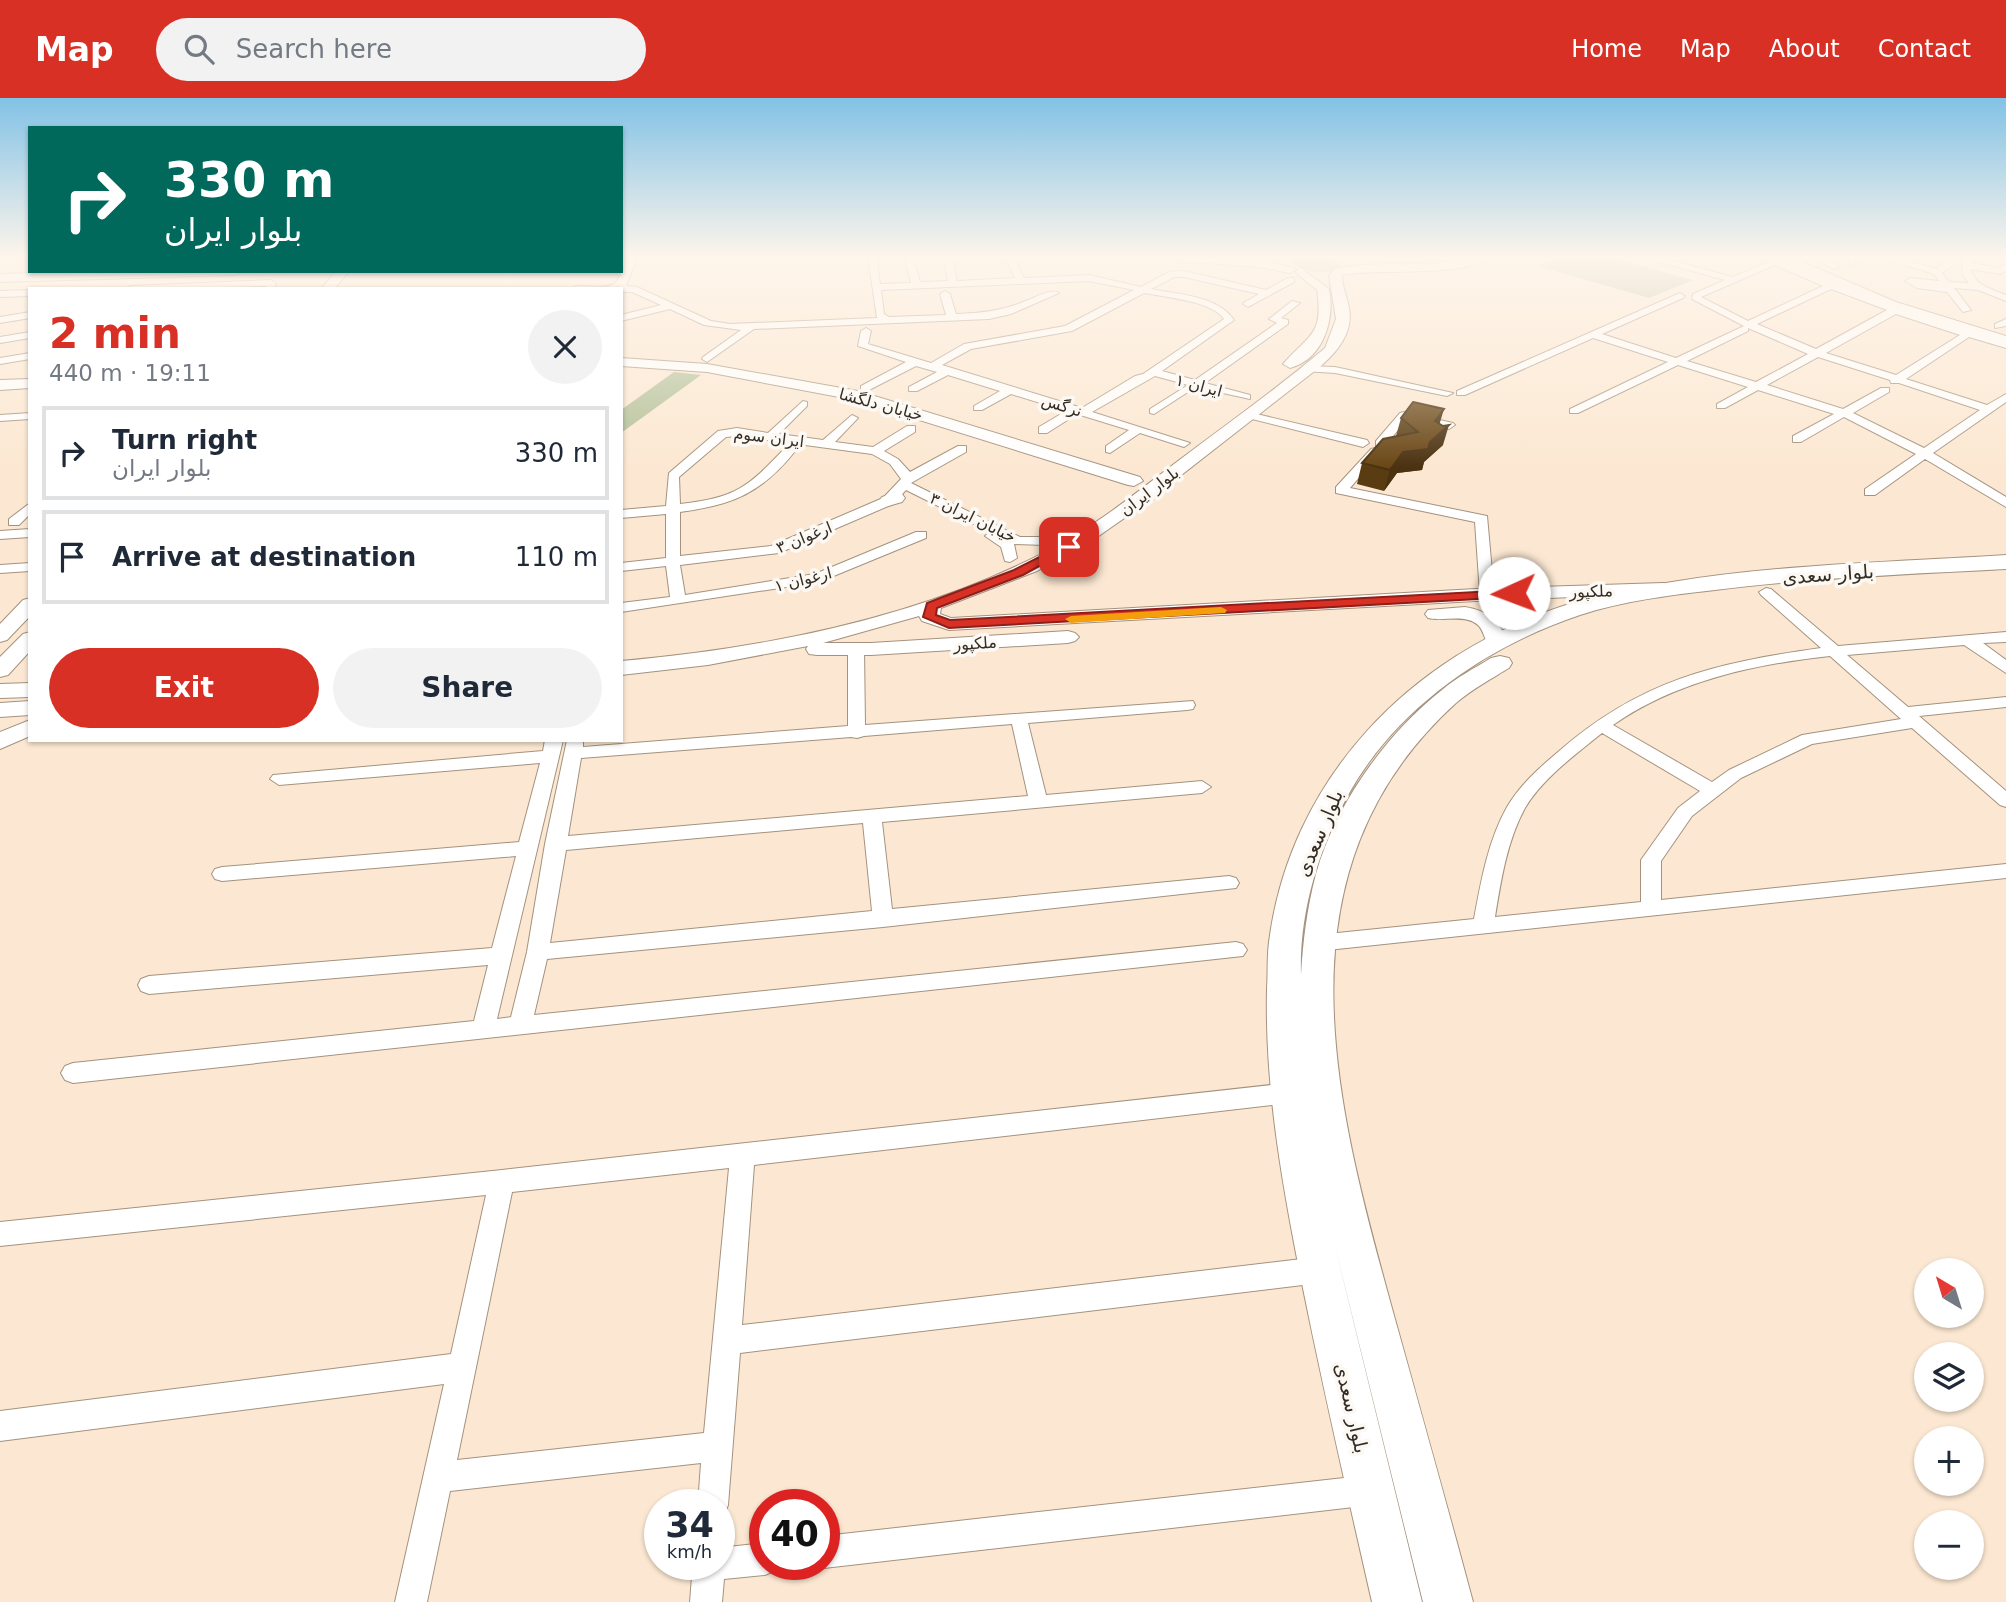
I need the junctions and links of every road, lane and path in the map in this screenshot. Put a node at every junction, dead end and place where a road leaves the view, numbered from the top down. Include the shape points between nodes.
1 (714, 327) edge
2 (751, 327) edge
3 (866, 327) edge
4 (1071, 327) edge
5 (1221, 327) edge
6 (1276, 327) edge
7 (1326, 327) edge
8 (1340, 327) edge
9 (1610, 327) edge
10 (1747, 327) joint
11 (1863, 327) edge
12 (1954, 327) edge
13 (1969, 332) junction
14 (28, 335) edge
15 (1593, 335) junction
16 (5, 339) edge
17 (1207, 340) joint
18 (2006, 342) edge
19 (1816, 353) junction
20 (28, 355) edge
21 (0, 361) edge
22 (1677, 361) junction
23 (623, 362) edge
24 (915, 362) junction
25 (707, 363) junction
26 (943, 369) junction
27 (1308, 369) junction
28 (1149, 375) junction
29 (1895, 380) junction
30 (28, 385) edge
31 (1192, 386) junction
32 (1757, 386) junction
33 (0, 387) edge
34 (865, 388) dead end
35 (912, 389) dead end
36 (1010, 390) junction
37 (1885, 390) dead end
38 (1447, 393) dead end
39 (1461, 393) dead end
40 (2006, 397) edge
41 (803, 404) dead end
42 (1245, 405) junction
43 (1721, 406) dead end
44 (978, 408) dead end
45 (1989, 409) junction
46 (1080, 411) junction
47 (1154, 411) dead end
48 (1574, 411) dead end
49 (1844, 413) junction
50 (28, 416) edge
51 (0, 418) edge
52 (852, 418) dead end
53 (1449, 425) edge
54 (911, 429) dead end
55 (1138, 429) junction
56 (1043, 430) dead end
57 (770, 437) junction
58 (1797, 439) dead end
59 (1184, 443) junction
60 (825, 445) junction
61 (1370, 447) junction
62 (962, 449) dead end
63 (1110, 449) dead end
64 (790, 450) dead end
65 (875, 451) junction
66 (1924, 452) junction
67 (1134, 481) junction
68 (899, 490) junction
69 (2006, 490) edge
70 (1987, 491) junction
71 (1870, 492) dead end
72 (2006, 503) edge
73 (673, 508) junction
74 (28, 509) edge
75 (623, 514) edge
76 (14, 522) dead end
77 (28, 533) edge
78 (0, 535) edge
79 (921, 536) dead end
80 (1044, 541) junction
81 (1010, 558) junction
82 (673, 562) junction
83 (2006, 562) edge
84 (28, 567) edge
85 (623, 567) edge
86 (0, 569) edge
87 (2006, 575) edge
88 (1678, 588) junction
89 (1766, 592) junction
90 (1487, 594) junction
91 (678, 600) junction
92 (28, 606) edge
93 (931, 606) junction
94 (623, 608) edge
95 (0, 636) edge
96 (2006, 637) edge
97 (28, 640) edge
98 (1968, 640) junction
99 (1497, 642) junction
100 (773, 648) junction
101 (856, 649) junction
102 (1836, 651) junction
103 (624, 666) edge
104 (2006, 668) edge
105 (0, 670) edge
106 (28, 690) edge
107 (0, 691) edge
108 (2006, 702) edge
109 (1187, 705) dead end
110 (28, 708) edge
111 (0, 710) edge
112 (1911, 717) junction
113 (1019, 719) junction
114 (1601, 725) junction
115 (28, 728) edge
116 (857, 733) junction
117 (0, 741) edge
118 (574, 747) edge
119 (552, 748) edge
120 (279, 779) dead end
121 (2006, 779) edge
122 (1983, 781) junction
123 (1202, 788) dead end
124 (1713, 791) junction
125 (1038, 801) junction
126 (2006, 801) edge
127 (872, 816) junction
128 (555, 844) junction
129 (527, 848) junction
130 (2006, 872) edge
131 (222, 874) dead end
132 (1229, 883) dead end
133 (1651, 908) junction
134 (883, 919) junction
135 (1483, 925) junction
136 (1318, 943) junction
137 (1236, 950) dead end
138 (538, 953) junction
139 (501, 956) junction
140 (149, 985) dead end
141 (520, 1026) junction
142 (482, 1030) junction
143 (73, 1073) dead end
144 (1289, 1093) junction
145 (742, 1155) junction
146 (502, 1182) junction
147 (0, 1234) edge
148 (1319, 1270) junction
149 (725, 1341) junction
150 (462, 1367) junction
151 (0, 1426) edge
152 (718, 1446) junction
153 (438, 1477) junction
154 (714, 1489) edge
155 (1371, 1490) junction
156 (840, 1550) edge
157 (708, 1580) edge
158 (411, 1602) edge
159 (706, 1602) edge
160 (1397, 1602) edge
161 (1448, 1602) edge

1 - 25 street
2 - 25 street
3 - 24 street, نرگس via 863,346
4 - 26 street via 968,346 936,364
5 - 17 street
6 - 31 street via 1240,348
7 - 42 main road, بلوار ایران
8 - 27 main road, بلوار ایران via 1331,350
9 - 15 street
10 - 19 street
10 - 22 street
11 - 19 street
12 - 13 main road
13 - 18 main road
13 - 29 street
14 - 16 street
15 - 22 street
15 - 39 street
17 - 28 street
19 - 29 street
19 - 32 street
20 - 21 street
22 - 32 street
22 - 48 street
23 - 25 street, خیابان دلگشا
24 - 26 street, نرگس
24 - 34 street
25 - 67 street, خیابان دلگشا via 859,396
26 - 35 street
26 - 36 street, نرگس
27 - 38 street via 1335,370
27 - 42 main road, بلوار ایران
28 - 31 street, ایران ۱
28 - 46 street
29 - 45 street
30 - 33 main road
31 - 42 street, ایران ۱
31 - 47 street
32 - 43 street
32 - 49 street
36 - 44 street
36 - 46 street, نرگس
37 - 49 street
40 - 45 street
41 - 57 street
42 - 59 main road, بلوار ایران
42 - 61 street, ایران ۱ via 1267,420 1263,424
42 - 93 main road, بلوار ایران via 1110,521 1018,573
45 - 66 street
46 - 55 street, نرگس
46 - 56 street
49 - 58 street
49 - 66 street
50 - 51 street
52 - 60 street
53 - 61 street via 1404,415
54 - 65 street
55 - 59 street, نرگس
55 - 63 street
57 - 60 street, ایران سوم
57 - 73 street, ایران سوم via 722,433 673,476
59 - 67 main road, بلوار ایران
60 - 65 street, ایران سوم
61 - 90 street via 1341,490 1482,519
62 - 68 street, ارغوان ۳
64 - 73 street via 759,483 738,495
65 - 68 street via 896,462
66 - 70 street
66 - 71 street
67 - 80 main road, بلوار ایران
68 - 80 street, خیابان ایران ۳ via 1018,541
68 - 81 street, خیابان ایران ۳ via 1008,545
68 - 82 street, ارغوان ۳ via 774,550
69 - 70 street
70 - 72 street
73 - 75 street
73 - 82 street, ایران سوم
74 - 76 street
77 - 78 street
79 - 91 street, ارغوان ۱ via 819,578
80 - 81 main road, بلوار ایران
81 - 103 main road, بلوار ایران via 844,615 678,647
82 - 85 street
82 - 91 street
83 - 88 main road, بلوار سعدی
84 - 86 street
87 - 89 main road, بلوار سعدی
88 - 90 main road, ملکپور
88 - 99 main road, بلوار سعدی via 1586,606
89 - 102 street
89 - 136 main road, بلوار سعدی via 1603,618 1518,651 1449,696 1391,755 1357,810 1332,873
90 - 93 main road, ملکپور via 949,624 929,617
91 - 94 street, ارغوان ۱
92 - 95 main road
93 - 100 main road, بلوار ایران
96 - 98 street
97 - 105 main road
98 - 102 street
98 - 104 street
99 - 101 main road, ملکپور via 1485,619 1464,613
99 - 144 main road, بلوار سعدی via 1426,685 1366,744 1329,800 1302,864 1285,936 1283,1017
100 - 101 main road, ملکپور
100 - 103 main road, بلوار ایران
101 - 116 street
102 - 112 street
102 - 114 street via 1722,670 1650,696
106 - 107 main road
108 - 112 street
109 - 113 street
110 - 111 main road
112 - 122 street
112 - 124 street via 1808,739 1735,774
113 - 116 street
113 - 125 street
114 - 124 street
114 - 135 street via 1559,760 1517,806 1493,870
115 - 117 main road
116 - 118 street
118 - 128 street
119 - 120 street
119 - 129 street
121 - 122 street
122 - 126 street
123 - 125 street
124 - 133 street via 1685,812 1651,860
125 - 127 street
127 - 128 street
127 - 134 street
128 - 138 street
129 - 131 street
129 - 139 street
130 - 133 street
132 - 134 street
133 - 135 street
134 - 138 street
135 - 136 street
136 - 161 main road, بلوار سعدی via 1318,1020 1331,1133 1361,1270
137 - 141 street
138 - 141 street
139 - 140 street
139 - 142 street
141 - 142 street
142 - 143 street
144 - 145 street
144 - 148 main road, بلوار سعدی
145 - 146 street
145 - 149 street
146 - 147 street
146 - 150 street
148 - 149 street
148 - 155 main road, بلوار سعدی
149 - 152 street
150 - 151 street
150 - 153 street
152 - 153 street
152 - 154 street
153 - 158 street
155 - 156 street
155 - 160 main road, بلوار سعدی
157 - 159 street

